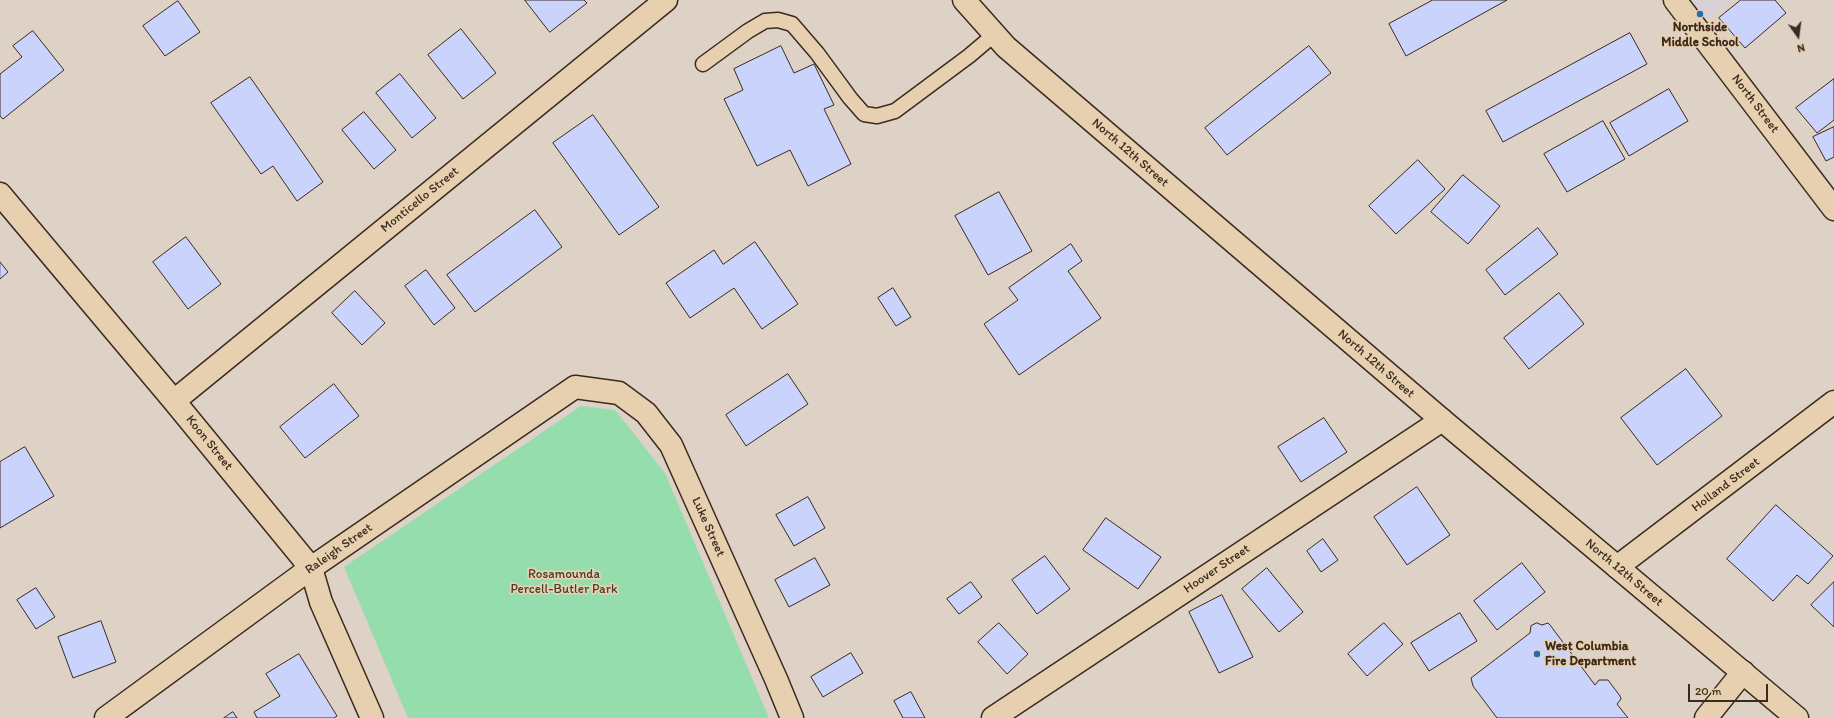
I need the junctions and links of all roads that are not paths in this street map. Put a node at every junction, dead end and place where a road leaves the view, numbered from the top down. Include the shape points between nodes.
1 (666, 0) edge
2 (964, 0) edge
3 (1676, 0) edge
4 (995, 34) junction
5 (703, 64) dead end
6 (0, 194) edge
7 (1834, 209) edge
8 (575, 387) joint
9 (174, 401) junction
10 (1834, 402) edge
11 (1442, 420) junction
12 (1617, 567) junction
13 (312, 568) junction
14 (1743, 672) junction
15 (106, 718) edge
16 (372, 718) edge
17 (792, 718) edge
18 (993, 718) edge
19 (1706, 718) edge
20 (1797, 718) edge

1 - 9 street, Monticello Street
2 - 4 street, North 12th Street
3 - 7 street, North Street
4 - 5 lane via 895,111 877,116 864,114 792,24 778,20 765,21
4 - 11 street, North 12th Street via 1012,52
6 - 9 street, Koon Street
8 - 13 street, Raleigh Street
8 - 17 street, Luke Street via 619,393 646,413 671,445
9 - 13 street, Koon Street
10 - 12 street, Holland Street
11 - 12 street, North 12th Street
11 - 18 street, Hoover Street
12 - 14 street, North 12th Street
13 - 15 street, Raleigh Street
13 - 16 street, Koon Street via 321,602
14 - 19 street
14 - 20 street, North 12th Street

